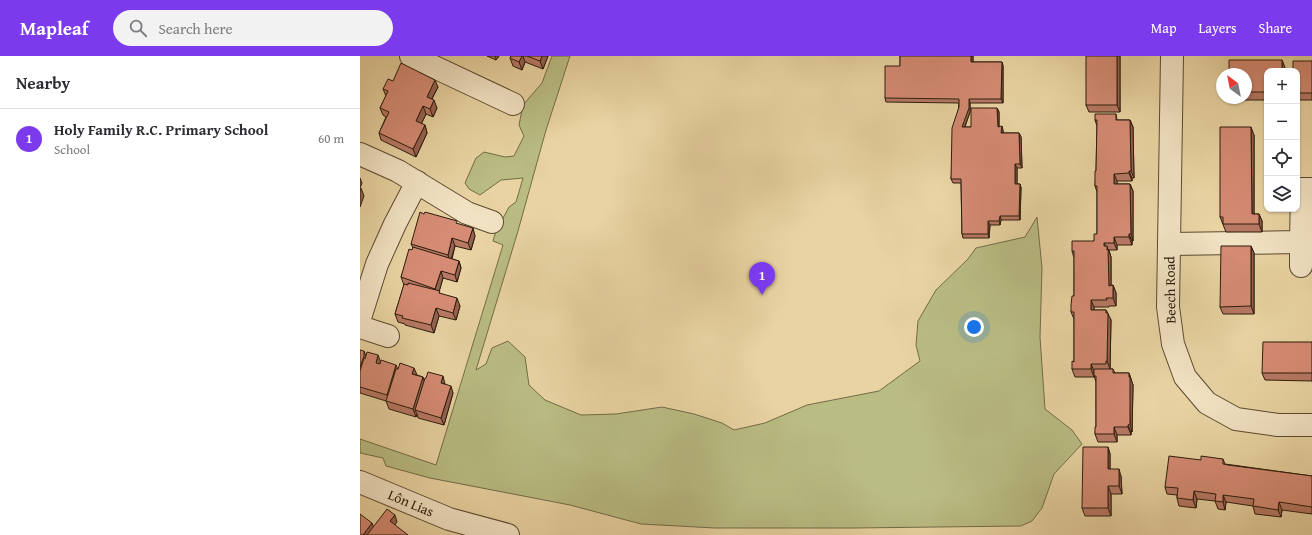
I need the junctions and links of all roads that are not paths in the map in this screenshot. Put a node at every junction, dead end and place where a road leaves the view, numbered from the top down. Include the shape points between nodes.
1 (411, 56) edge
2 (1172, 56) edge
3 (513, 104) dead end
4 (360, 154) edge
5 (417, 182) junction
6 (1312, 189) edge
7 (492, 222) dead end
8 (1301, 242) junction
9 (1170, 244) junction
10 (1301, 266) dead end
11 (360, 318) edge
12 (360, 327) edge
13 (388, 336) dead end
14 (1312, 425) edge
15 (360, 482) edge
16 (508, 535) edge

1 - 3 street
2 - 9 street, Beech Road
4 - 5 street
5 - 7 street via 467,212
5 - 11 street via 377,264
6 - 8 street via 1302,189
8 - 9 street
8 - 10 street
9 - 14 street, Beech Road via 1168,307 1173,344 1185,377 1207,403 1236,419 1278,425
12 - 13 street
15 - 16 street, Lôn Lias via 450,519

